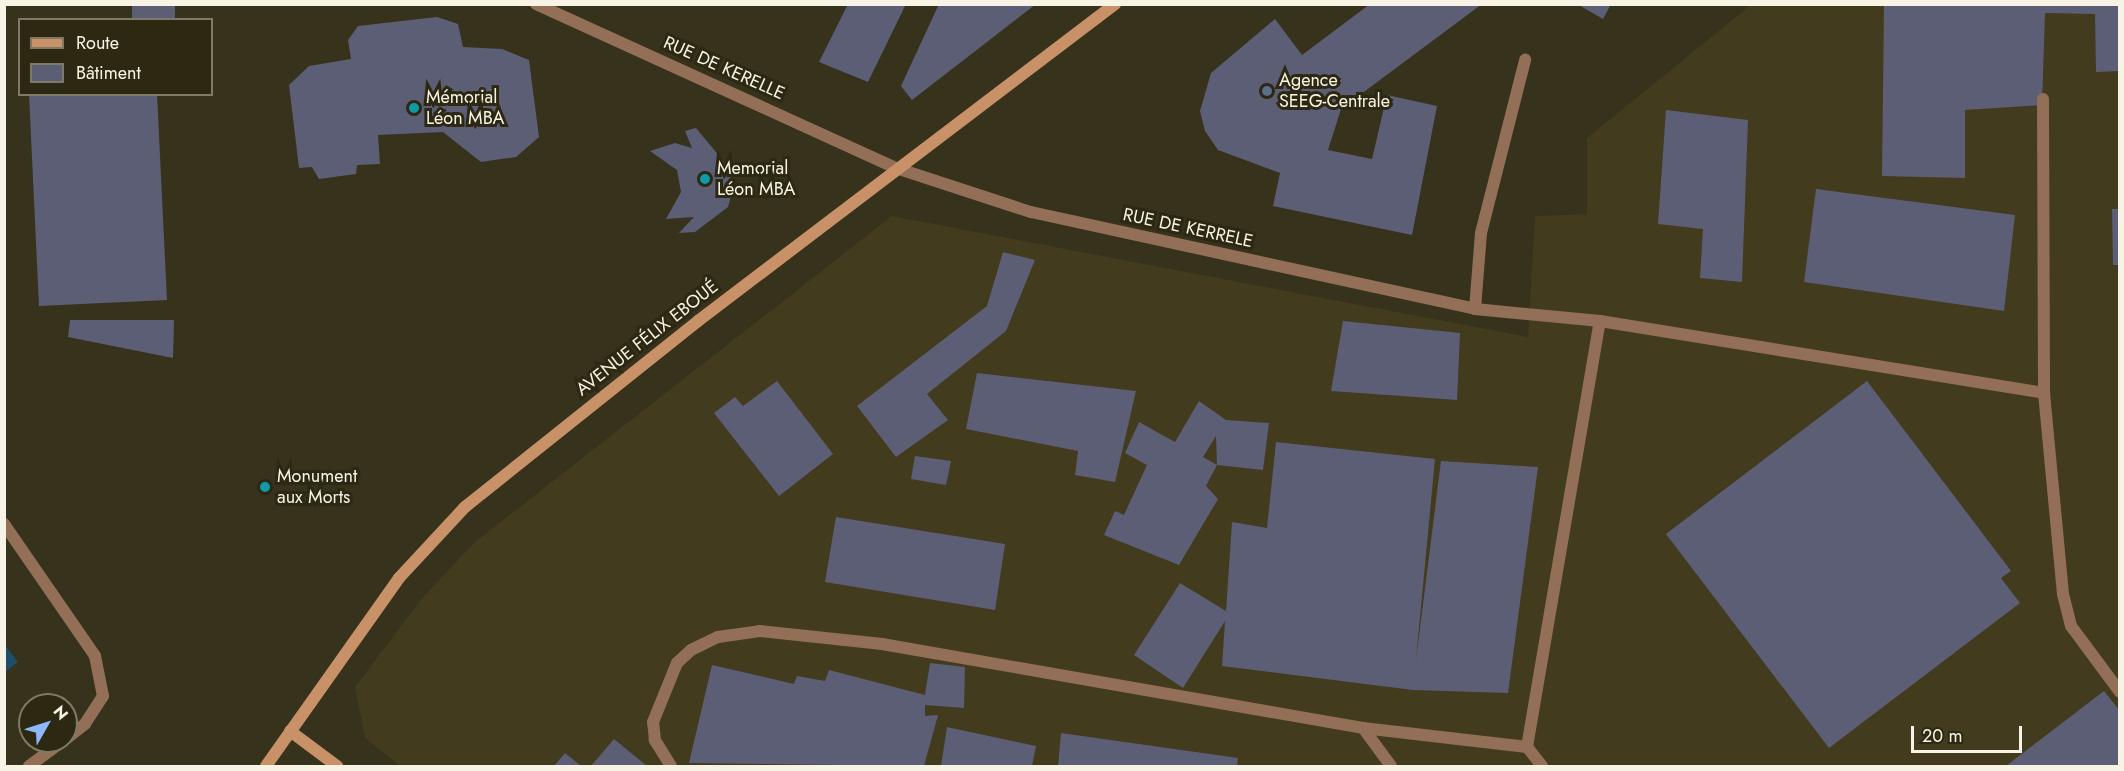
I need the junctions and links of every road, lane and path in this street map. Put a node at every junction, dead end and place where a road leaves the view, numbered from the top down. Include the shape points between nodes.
1 (536, 4) edge
2 (1115, 4) edge
3 (1525, 60) dead end
4 (2043, 99) dead end
5 (896, 168) junction
6 (1475, 309) junction
7 (1600, 321) junction
8 (2044, 393) junction
9 (4, 524) edge
10 (2120, 692) edge
11 (1363, 728) junction
12 (78, 730) edge
13 (290, 731) junction
14 (1527, 747) junction
15 (47, 753) edge
16 (29, 766) edge
17 (266, 766) edge
18 (337, 766) edge
19 (671, 766) edge
20 (1390, 766) edge
21 (1542, 766) edge

1 - 5 street, RUE DE KERELLE
2 - 5 main road, AVENUE FÉLIX EBOUÉ
3 - 6 street via 1481,233
4 - 8 street
5 - 6 street, RUE DE KERRELE via 1031,212
5 - 13 main road, AVENUE FÉLIX EBOUÉ via 465,507 399,578
6 - 7 street, RUE DE KERRELE
7 - 8 street, RUE DE KERRELE
7 - 14 street
8 - 10 street via 2066,605 2072,626
9 - 12 street via 94,656 103,696
11 - 14 street
11 - 19 street via 882,644 760,631 718,636 691,650 677,663 653,722 655,740
11 - 20 street
13 - 17 main road, AVENUE FÉLIX EBOUÉ
13 - 18 main road
14 - 21 street
15 - 16 street

